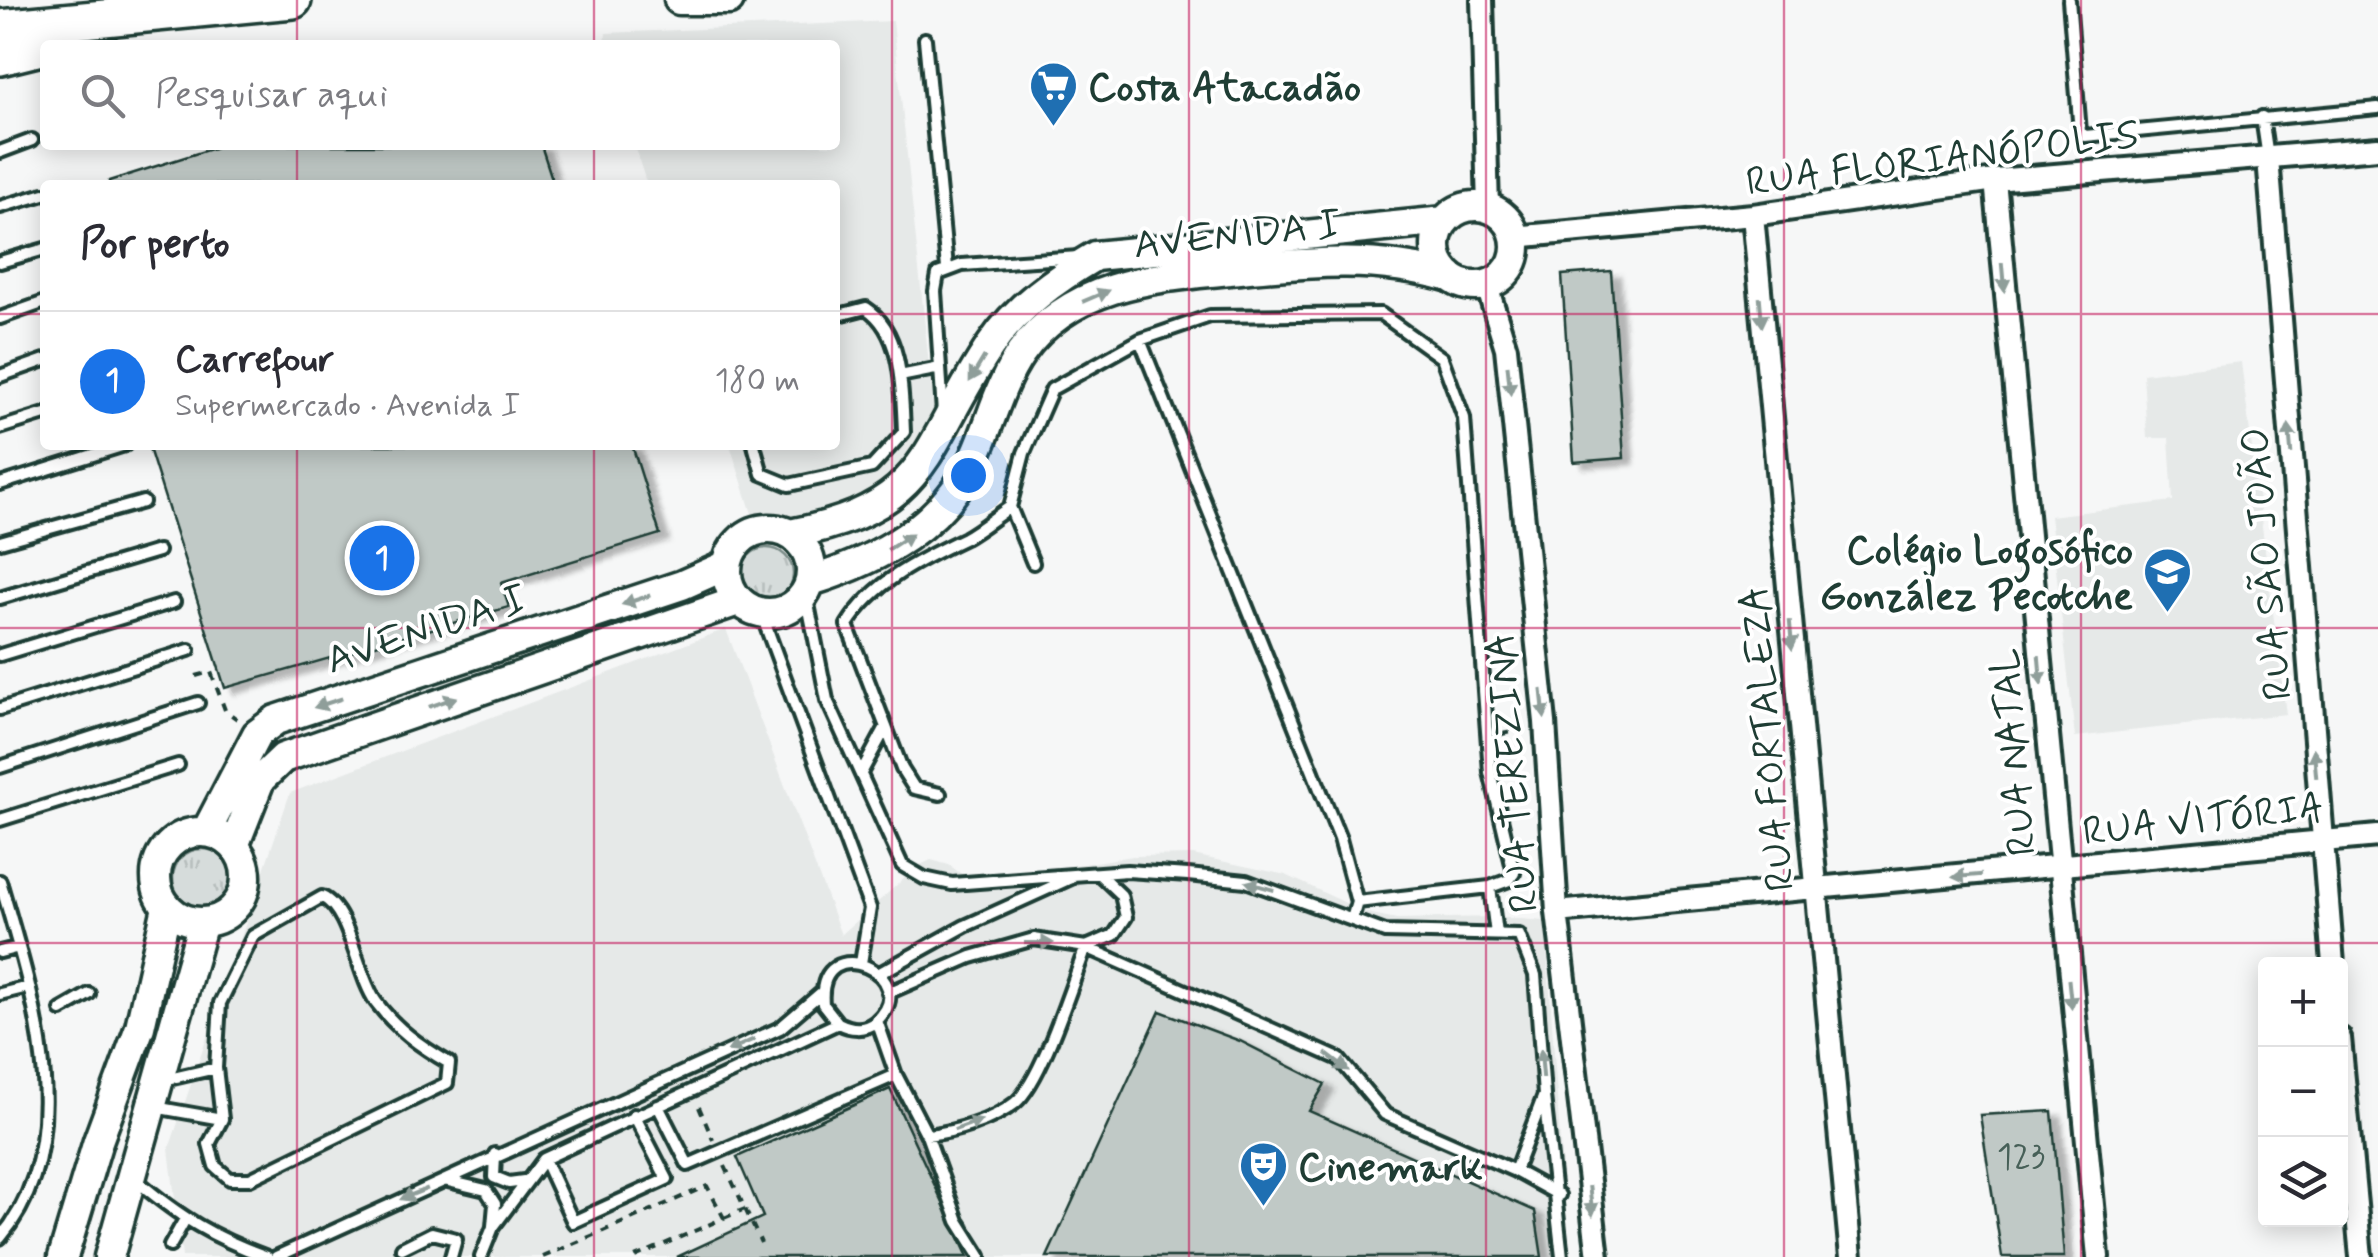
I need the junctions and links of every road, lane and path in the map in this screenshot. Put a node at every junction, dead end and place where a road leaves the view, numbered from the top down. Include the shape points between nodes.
1 (293, 0) edge
2 (679, 0) edge
3 (729, 0) edge
4 (1482, 0) edge
5 (2069, 0) edge
6 (194, 10) junction
7 (0, 28) edge
8 (924, 38) dead end
9 (72, 40) edge
10 (40, 48) edge
11 (0, 58) edge
12 (2378, 108) edge
13 (2262, 117) junction
14 (32, 140) dead end
15 (2378, 148) edge
16 (0, 152) edge
17 (2268, 158) junction
18 (1994, 180) junction
19 (40, 195) edge
20 (0, 207) edge
21 (1488, 208) junction
22 (1754, 215) junction
23 (1445, 220) junction
24 (1514, 237) junction
25 (40, 250) edge
26 (1094, 256) junction
27 (0, 262) edge
28 (947, 268) junction
29 (1450, 278) junction
30 (1488, 286) junction
31 (40, 304) edge
32 (840, 315) edge
33 (0, 318) edge
34 (1140, 340) junction
35 (40, 362) edge
36 (940, 368) junction
37 (0, 376) edge
38 (900, 376) junction
39 (40, 416) edge
40 (0, 428) edge
41 (944, 429) junction
42 (113, 450) edge
43 (755, 450) edge
44 (0, 484) edge
45 (143, 502) dead end
46 (1010, 507) junction
47 (790, 534) junction
48 (0, 542) edge
49 (158, 550) dead end
50 (1033, 562) dead end
51 (727, 565) junction
52 (808, 587) junction
53 (0, 598) edge
54 (174, 602) dead end
55 (749, 607) junction
56 (188, 650) dead end
57 (0, 655) edge
58 (196, 676) dead end
59 (198, 703) dead end
60 (0, 709) edge
61 (1527, 722) dead end
62 (886, 727) junction
63 (1521, 730) dead end
64 (257, 734) junction
65 (178, 765) dead end
66 (0, 767) edge
67 (860, 772) junction
68 (940, 794) dead end
69 (0, 820) edge
70 (206, 832) junction
71 (2378, 836) edge
72 (2322, 840) junction
73 (234, 846) junction
74 (2057, 868) junction
75 (1098, 874) junction
76 (1076, 876) junction
77 (0, 881) edge
78 (1490, 887) junction
79 (1816, 890) junction
80 (1357, 902) junction
81 (167, 907) junction
82 (1557, 912) junction
83 (1352, 919) junction
84 (203, 922) junction
85 (1496, 934) junction
86 (19, 947) junction
87 (1086, 947) junction
88 (0, 952) edge
89 (2333, 957) edge
90 (861, 963) junction
91 (880, 973) junction
92 (28, 987) junction
93 (822, 992) junction
94 (888, 993) junction
95 (0, 994) edge
96 (89, 994) dead end
97 (62, 1010) dead end
98 (877, 1020) junction
99 (838, 1024) junction
100 (2341, 1047) edge
101 (216, 1068) junction
102 (896, 1075) junction
103 (156, 1093) junction
104 (1544, 1095) junction
105 (658, 1106) junction
106 (634, 1114) junction
107 (222, 1119) junction
108 (927, 1134) junction
109 (494, 1154) junction
110 (544, 1158) junction
111 (1515, 1170) junction
112 (131, 1176) junction
113 (446, 1181) junction
114 (524, 1181) junction
115 (1559, 1195) junction
116 (745, 1210) dead end
117 (724, 1218) junction
118 (184, 1221) junction
119 (493, 1227) junction
120 (0, 1238) edge
121 (170, 1246) dead end
122 (402, 1248) dead end
123 (290, 1256) edge
124 (980, 1256) edge
125 (63, 1257) edge
126 (108, 1257) edge
127 (268, 1257) edge
128 (276, 1257) edge
129 (451, 1257) edge
130 (482, 1257) edge
131 (543, 1257) edge
132 (635, 1257) edge
133 (1562, 1257) edge
134 (1598, 1257) edge
135 (1851, 1257) edge
136 (2098, 1257) edge
137 (2362, 1257) edge

1 - 6 highway
2 - 3 street
4 - 21 street
5 - 13 lane via 2082,135
6 - 7 highway
6 - 9 highway
8 - 28 lane
10 - 11 highway
12 - 13 lane
13 - 17 lane
14 - 16 lane
15 - 17 street, RUA FLORIANÓPOLIS
17 - 18 street, RUA FLORIANÓPOLIS
72 -> 17 street, RUA SÃO JOÃO
18 - 22 street, RUA FLORIANÓPOLIS
18 -> 74 street, RUA NATAL
19 - 20 lane
21 - 23 street via 1461,208
21 - 24 street
22 - 24 street, RUA FLORIANÓPOLIS
22 -> 79 street, RUA FORTALEZA
23 - 26 street, AVENIDA I
23 - 29 street via 1435,244
24 - 30 street via 1510,267
25 - 27 lane
26 - 28 lane
26 -> 41 street, AVENIDA I via 1058,277 993,342
28 - 36 lane via 938,274 935,291
29 - 30 street
52 -> 29 street, AVENIDA I via 922,529 974,459 1022,352 1050,321 1084,300 1146,278 1331,260 1411,266
30 -> 82 street, RUA TEREZINA via 1506,348 1545,722
31 - 33 lane
32 - 38 lane via 866,308 882,318
34 - 46 lane via 1052,389
34 - 78 lane via 1210,316 1382,314 1442,358 1464,418 1490,772 1514,873
34 - 80 lane via 1340,839
35 - 37 lane
36 - 38 lane
36 - 41 lane
38 - 43 lane via 904,432 872,466 789,484 762,474
39 - 40 lane
41 - 47 street, AVENIDA I via 926,465 866,512
42 - 44 lane
45 - 48 lane
46 - 50 lane
46 - 62 lane via 862,599 847,625
47 - 51 street via 750,534
47 - 52 street via 808,554
49 - 53 lane
51 - 55 street via 727,578
51 -> 64 street, AVENIDA I via 276,720
52 - 55 street via 786,611
52 - 67 lane via 827,700
54 - 57 lane
73 -> 55 street, AVENIDA I via 260,780 283,758
55 - 90 lane via 870,908
56 - 60 lane
58 - 64 path via 210,672 226,710
59 - 66 lane
61 - 63 path via 1520,722
62 - 67 lane
62 - 68 lane via 914,788
64 - 70 street
65 - 69 lane
67 - 76 lane via 902,865 924,878 952,884
70 - 73 street
70 - 81 street via 176,839 165,850 156,879
71 - 72 street, RUA VITÓRIA
72 - 74 street, RUA VITÓRIA
72 - 89 street, RUA SÃO JOÃO
73 - 84 street via 246,871 242,899 221,918
74 -> 79 street, RUA VITÓRIA
74 -> 136 street, RUA NATAL
75 - 76 lane
83 -> 75 lane via 1246,881
75 - 87 lane via 1121,895 1126,917 1114,935
76 - 91 lane
77 - 86 lane
78 - 80 lane
78 - 85 lane
79 - 82 street, RUA VITÓRIA
79 - 135 street, RUA FORTALEZA
80 - 83 lane
81 - 84 street
81 - 125 street via 140,1027
82 -> 134 street, RUA TEREZINA
83 - 85 lane via 1386,932
84 - 103 street
104 -> 85 lane via 1532,961 1519,935
86 - 88 lane
86 - 92 lane
94 -> 87 lane via 970,957 1034,939
108 -> 87 lane via 956,1130 1016,1102 1034,1080
87 -> 111 lane via 1339,1059 1385,1114
90 - 91 lane
90 - 93 lane via 841,965
91 - 94 lane
92 - 95 lane
92 - 120 lane via 46,1059 38,1171
93 - 99 lane
93 -> 109 lane via 780,1028
94 - 98 lane
96 - 97 lane
98 - 99 lane via 858,1028
98 - 102 lane
99 - 105 lane
100 - 137 street
101 - 103 lane
101 - 107 lane
101 - 107 lane via 220,1002 253,936 322,897 338,911 374,999 451,1073 447,1082 250,1179 230,1179 215,1166 209,1144
102 - 105 lane via 688,1165
102 - 108 lane
103 - 107 lane
103 - 112 street
104 - 111 lane
104 - 115 lane
105 - 106 lane
106 - 110 lane
106 - 110 lane via 666,1179 574,1222
108 - 124 lane via 958,1221
109 - 113 lane
109 - 114 lane via 494,1177
110 - 114 lane
111 - 115 lane
112 - 118 lane
112 - 126 street
113 - 119 lane via 486,1190 495,1204
113 -> 123 lane
114 - 119 lane
115 - 133 lane
116 - 117 path
117 - 131 path via 708,1186
117 - 132 path
118 - 121 lane
118 - 127 lane
119 - 130 lane
122 - 129 lane via 432,1233 456,1239
123 - 128 lane

